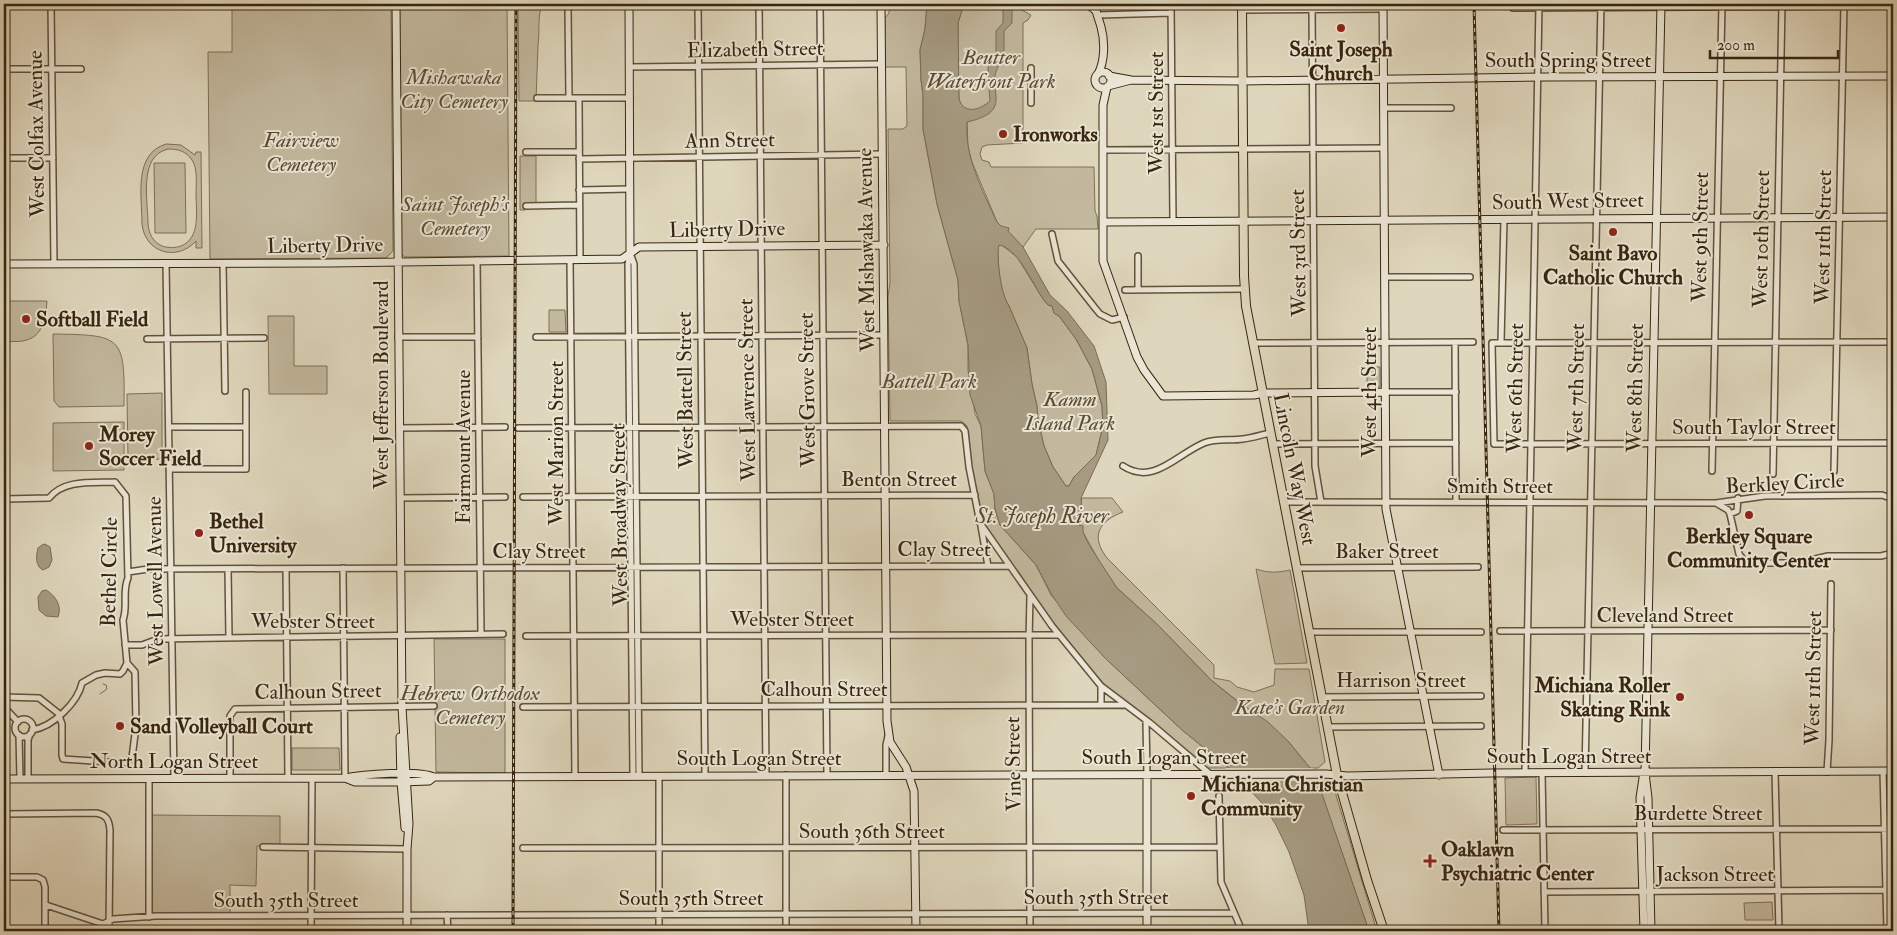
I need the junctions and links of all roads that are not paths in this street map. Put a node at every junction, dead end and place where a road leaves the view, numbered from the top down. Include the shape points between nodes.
1 (51, 4) edge
2 (396, 4) edge
3 (571, 4) edge
4 (584, 4) edge
5 (629, 4) edge
6 (698, 4) edge
7 (759, 4) edge
8 (820, 4) edge
9 (1088, 4) edge
10 (1171, 4) edge
11 (1661, 5) edge
12 (1722, 5) edge
13 (1782, 5) edge
14 (1844, 5) edge
15 (882, 6) edge
16 (1312, 6) edge
17 (1383, 6) edge
18 (1539, 6) edge
19 (1601, 6) edge
20 (1893, 6) edge
21 (1242, 7) edge
22 (1513, 8) dead end
23 (1096, 10) edge
24 (1171, 13) junction
25 (1103, 57) junction
26 (882, 64) junction
27 (820, 65) junction
28 (698, 66) junction
29 (760, 66) junction
30 (629, 67) junction
31 (52, 68) junction
32 (1031, 68) dead end
33 (4, 69) edge
34 (81, 69) dead end
35 (1098, 74) junction
36 (1108, 75) junction
37 (1720, 76) junction
38 (1781, 76) junction
39 (1842, 76) junction
40 (1893, 76) edge
41 (1599, 77) junction
42 (1660, 77) junction
43 (1538, 78) junction
44 (1383, 79) junction
45 (1130, 80) junction
46 (1172, 81) junction
47 (1242, 81) junction
48 (1312, 81) junction
49 (1098, 86) junction
50 (1107, 86) junction
51 (537, 98) dead end
52 (569, 98) junction
53 (578, 98) junction
54 (630, 98) junction
55 (1031, 103) dead end
56 (1103, 105) junction
57 (1383, 108) junction
58 (1451, 108) dead end
59 (1384, 148) junction
60 (1313, 149) junction
61 (1104, 150) junction
62 (1172, 150) junction
63 (1243, 150) junction
64 (526, 152) dead end
65 (579, 152) junction
66 (882, 154) junction
67 (822, 155) junction
68 (699, 156) junction
69 (760, 156) junction
70 (630, 157) junction
71 (4, 158) edge
72 (53, 158) junction
73 (579, 159) junction
74 (630, 189) junction
75 (579, 190) junction
76 (579, 205) junction
77 (526, 206) dead end
78 (1717, 217) junction
79 (1778, 217) junction
80 (1840, 217) junction
81 (1893, 217) edge
82 (1595, 218) junction
83 (1656, 218) junction
84 (1504, 219) junction
85 (1535, 219) junction
86 (1384, 220) junction
87 (1313, 221) junction
88 (1104, 222) junction
89 (1173, 222) junction
90 (1243, 222) junction
91 (1052, 234) dead end
92 (884, 245) junction
93 (700, 246) junction
94 (761, 246) junction
95 (822, 246) junction
96 (630, 254) junction
97 (1138, 256) dead end
98 (477, 260) junction
99 (570, 260) junction
100 (580, 260) junction
101 (398, 261) junction
102 (166, 263) junction
103 (223, 263) junction
104 (4, 264) edge
105 (54, 264) junction
106 (1386, 277) junction
107 (1470, 277) dead end
108 (1244, 289) junction
109 (1125, 290) dead end
110 (1138, 290) junction
111 (1124, 318) junction
112 (884, 335) junction
113 (762, 336) junction
114 (823, 336) junction
115 (398, 337) junction
116 (478, 337) junction
117 (536, 337) dead end
118 (571, 337) junction
119 (632, 337) junction
120 (701, 337) junction
121 (264, 338) dead end
122 (147, 339) dead end
123 (167, 339) junction
124 (224, 339) junction
125 (1775, 341) junction
126 (1456, 342) junction
127 (1473, 342) dead end
128 (1502, 342) junction
129 (1533, 342) junction
130 (1593, 342) junction
131 (1653, 342) junction
132 (1714, 342) junction
133 (1837, 342) junction
134 (1893, 342) edge
135 (1253, 343) junction
136 (1315, 343) junction
137 (1386, 343) junction
138 (225, 391) dead end
139 (246, 392) dead end
140 (1315, 392) junction
141 (1386, 392) junction
142 (1456, 392) junction
143 (1262, 393) junction
144 (885, 425) junction
145 (763, 426) junction
146 (824, 426) junction
147 (169, 427) junction
148 (246, 427) junction
149 (480, 427) junction
150 (505, 427) dead end
151 (572, 427) junction
152 (633, 427) junction
153 (702, 427) junction
154 (399, 428) junction
155 (518, 428) dead end
156 (1270, 433) junction
157 (1456, 443) junction
158 (1591, 443) junction
159 (1652, 443) junction
160 (1712, 443) junction
161 (1773, 443) junction
162 (1834, 443) junction
163 (1893, 443) edge
164 (1272, 444) junction
165 (1315, 444) junction
166 (1386, 444) junction
167 (1530, 444) junction
168 (1123, 466) dead end
169 (169, 469) junction
170 (1712, 471) dead end
171 (1834, 471) dead end
172 (1772, 474) dead end
173 (975, 495) junction
174 (703, 496) junction
175 (764, 496) junction
176 (825, 496) junction
177 (886, 496) junction
178 (480, 497) junction
179 (505, 497) dead end
180 (523, 497) dead end
181 (573, 497) junction
182 (634, 497) junction
183 (400, 498) junction
184 (1738, 498) junction
185 (4, 499) edge
186 (1893, 499) edge
187 (1284, 502) junction
188 (1321, 502) junction
189 (1386, 502) junction
190 (1456, 502) junction
191 (1589, 502) junction
192 (1529, 503) junction
193 (1650, 503) junction
194 (1716, 503) junction
195 (1730, 514) junction
196 (980, 522) junction
197 (1893, 553) edge
198 (634, 566) junction
199 (703, 566) junction
200 (764, 566) junction
201 (825, 566) junction
202 (886, 566) junction
203 (988, 566) junction
204 (1010, 566) junction
205 (480, 567) junction
206 (573, 567) junction
207 (1398, 567) junction
208 (1478, 567) dead end
209 (343, 568) junction
210 (400, 568) junction
211 (1296, 568) junction
212 (171, 569) junction
213 (228, 569) junction
214 (286, 569) junction
215 (128, 572) junction
216 (1831, 584) dead end
217 (1030, 596) junction
218 (1831, 630) junction
219 (1411, 631) junction
220 (1500, 631) dead end
221 (1527, 631) junction
222 (1588, 631) junction
223 (1648, 631) junction
224 (1308, 632) junction
225 (1481, 632) dead end
226 (481, 634) junction
227 (503, 634) dead end
228 (826, 635) junction
229 (887, 635) junction
230 (1029, 635) junction
231 (1058, 635) junction
232 (401, 636) junction
233 (526, 636) dead end
234 (574, 636) junction
235 (635, 636) junction
236 (704, 636) junction
237 (765, 636) junction
238 (344, 637) junction
239 (172, 638) junction
240 (229, 638) junction
241 (286, 638) junction
242 (124, 646) junction
243 (127, 662) junction
244 (1101, 686) junction
245 (1424, 696) junction
246 (1481, 696) dead end
247 (4, 697) edge
248 (1321, 697) junction
249 (1029, 704) junction
250 (704, 705) junction
251 (766, 705) junction
252 (826, 705) junction
253 (887, 705) junction
254 (1101, 705) junction
255 (1125, 705) junction
256 (402, 706) junction
257 (434, 706) dead end
258 (574, 706) junction
259 (636, 706) junction
260 (4, 707) edge
261 (345, 707) junction
262 (523, 707) dead end
263 (287, 708) junction
264 (59, 716) junction
265 (1146, 721) junction
266 (18, 722) junction
267 (1481, 726) dead end
268 (1327, 727) junction
269 (1430, 727) junction
270 (31, 732) junction
271 (19, 735) junction
272 (888, 736) junction
273 (1893, 771) edge
274 (1775, 772) junction
275 (1827, 772) junction
276 (1883, 772) junction
277 (1524, 773) junction
278 (1542, 773) junction
279 (1585, 773) junction
280 (1645, 773) junction
281 (766, 775) junction
282 (786, 775) junction
283 (827, 775) junction
284 (886, 775) junction
285 (910, 775) junction
286 (1030, 775) junction
287 (1147, 775) junction
288 (1210, 775) junction
289 (1337, 775) junction
290 (1439, 775) junction
291 (636, 776) junction
292 (659, 776) junction
293 (705, 776) junction
294 (575, 777) junction
295 (4, 778) edge
296 (24, 778) junction
297 (149, 778) junction
298 (174, 778) junction
299 (230, 778) junction
300 (288, 778) junction
301 (312, 778) junction
302 (345, 778) junction
303 (405, 779) junction
304 (1219, 796) dead end
305 (4, 814) edge
306 (1777, 829) junction
307 (1884, 829) junction
308 (1893, 829) edge
309 (1503, 830) dead end
310 (1542, 830) junction
311 (1645, 830) junction
312 (263, 847) dead end
313 (659, 847) junction
314 (786, 847) junction
315 (916, 847) junction
316 (1030, 847) junction
317 (1147, 847) junction
318 (1220, 847) junction
319 (312, 848) junction
320 (523, 848) dead end
321 (407, 849) junction
322 (4, 877) edge
323 (1778, 890) junction
324 (1886, 890) junction
325 (1646, 891) junction
326 (1544, 892) junction
327 (46, 906) junction
328 (1147, 913) junction
329 (1234, 913) junction
330 (786, 914) junction
331 (916, 914) junction
332 (1030, 914) junction
333 (659, 915) junction
334 (312, 916) junction
335 (407, 916) junction
336 (447, 916) junction
337 (149, 917) junction
338 (109, 920) junction
339 (45, 931) edge
340 (109, 931) edge
341 (312, 931) edge
342 (407, 931) edge
343 (448, 931) edge
344 (659, 931) edge
345 (786, 931) edge
346 (916, 931) edge
347 (1030, 931) edge
348 (1147, 931) edge
349 (1242, 931) edge
350 (1384, 931) edge
351 (1545, 931) edge
352 (1644, 931) edge
353 (1651, 931) edge
354 (1779, 931) edge
355 (1888, 931) edge

1 - 31 street, West Colfax Avenue
2 - 101 street, West Jefferson Boulevard
3 - 52 street via 568,10
4 - 5 street
5 - 30 street, West Broadway Street
6 - 28 street, West Battell Street
7 - 29 street, West Lawrence Street
8 - 27 street, West Grove Street
9 - 23 street
10 - 24 street, West 1st Street
11 - 12 street
11 - 19 street
11 - 42 street, West 8th Street
12 - 13 street
12 - 37 street, West 9th Street
13 - 14 street
13 - 38 street, West 10th Street
14 - 20 street
14 - 39 street, West 11th Street
15 - 26 street, West Mishawaka Avenue
16 - 17 street
16 - 21 street
16 - 48 street, West 3rd Street
17 - 44 street, West 4th Street
18 - 19 street
18 - 22 street
18 - 43 street, West 6th Street
19 - 41 street, West 7th Street
21 - 47 main road, Lincoln Way West
23 - 24 street
23 - 25 street via 1102,30
24 - 46 street, West 1st Street
25 - 35 street
25 - 36 street
26 - 27 street, Elizabeth Street
26 - 66 street, West Mishawaka Avenue
27 - 29 street, Elizabeth Street
27 - 67 street, West Grove Street
28 - 29 street, Elizabeth Street
28 - 30 street, Elizabeth Street
28 - 68 street, West Battell Street
29 - 69 street, West Lawrence Street
30 - 54 street, West Broadway Street
31 - 33 street
31 - 34 street
31 - 72 street, West Colfax Avenue
32 - 55 street
35 - 36 street
35 - 49 street via 1095,79
36 - 45 street
36 - 50 street via 1111,80
37 - 38 street, South Spring Street
37 - 42 street, South Spring Street
37 - 78 street, West 9th Street
38 - 39 street, South Spring Street
38 - 79 street, West 10th Street
39 - 40 street, South Spring Street
39 - 80 street, West 11th Street
41 - 42 street, South Spring Street
41 - 43 street, South Spring Street
41 - 82 street, West 7th Street
42 - 83 street, West 8th Street
43 - 44 street, South Spring Street
43 - 85 street, West 6th Street
44 - 48 street, South Spring Street
44 - 57 street, West 4th Street
45 - 46 street, South Spring Street
45 - 50 street
46 - 47 street, South Spring Street
46 - 62 street, West 1st Street
47 - 48 street, South Spring Street
47 - 63 main road, Lincoln Way West
48 - 60 street, West 3rd Street
49 - 50 street
49 - 56 street
50 - 56 street
51 - 52 street
52 - 53 street
53 - 54 street
53 - 65 street
54 - 70 street, West Broadway Street
56 - 61 street
57 - 58 street
57 - 59 street, West 4th Street
59 - 60 street
59 - 86 street, West 4th Street
60 - 63 street
60 - 87 street, West 3rd Street
61 - 62 street
61 - 88 street
62 - 63 street
62 - 89 street, West 1st Street
63 - 90 main road, Lincoln Way West
64 - 65 street
65 - 73 street
66 - 67 street, Ann Street
66 - 92 street, West Mishawaka Avenue
67 - 69 street, Ann Street
67 - 95 street, West Grove Street
68 - 69 street, Ann Street
68 - 70 street, Ann Street
68 - 93 street, West Battell Street
69 - 94 street, West Lawrence Street
70 - 73 street, Ann Street
70 - 74 street, West Broadway Street
71 - 72 street
72 - 105 street, West Colfax Avenue
73 - 75 street
74 - 75 street
74 - 96 street, West Broadway Street
75 - 76 street
76 - 77 street
76 - 100 street
78 - 79 street, South West Street
78 - 83 street, South West Street
78 - 132 street, West 9th Street
79 - 80 street, South West Street
79 - 125 street, West 10th Street
80 - 81 street, South West Street
80 - 133 street, West 11th Street
82 - 83 street, South West Street
82 - 85 street, South West Street
82 - 130 street, West 7th Street
83 - 131 street, West 8th Street
84 - 85 street, South West Street
84 - 86 street, South West Street
84 - 128 street
85 - 129 street, West 6th Street
86 - 87 street, South West Street
86 - 106 street, West 4th Street
87 - 90 street, South West Street
87 - 136 street, West 3rd Street
88 - 89 street, South West Street
88 - 111 street via 1103,261
89 - 90 street, South West Street
90 - 108 main road, Lincoln Way West
91 - 111 street via 1058,261 1094,308 1112,320
92 - 95 street, Liberty Drive
92 - 112 street, West Mishawaka Avenue
93 - 94 street, Liberty Drive
93 - 96 street, Liberty Drive via 640,247
93 - 120 street, West Battell Street
94 - 95 street, Liberty Drive
94 - 113 street, West Lawrence Street
95 - 114 street, West Grove Street
96 - 100 street, Liberty Drive via 622,259
96 - 119 street, West Broadway Street
97 - 110 street
98 - 99 street, Liberty Drive
98 - 101 street, Liberty Drive
98 - 116 street, Fairmount Avenue
99 - 100 street, Liberty Drive
99 - 118 street, West Marion Street
101 - 103 street, Liberty Drive
101 - 115 street, West Jefferson Boulevard
102 - 103 street, Liberty Drive
102 - 105 street, Liberty Drive
102 - 123 street, West Lowell Avenue
103 - 124 street
104 - 105 street, Liberty Drive
106 - 107 street
106 - 137 street, West 4th Street
108 - 110 street
108 - 135 main road, Lincoln Way West
109 - 110 street
111 - 143 street via 1140,364 1163,396
112 - 114 street
112 - 144 street, West Mishawaka Avenue
113 - 114 street
113 - 120 street
113 - 145 street, West Lawrence Street
114 - 146 street, West Grove Street
115 - 116 street
115 - 154 street, West Jefferson Boulevard
116 - 149 street, Fairmount Avenue
117 - 118 street
118 - 119 street
118 - 151 street, West Marion Street
119 - 120 street
119 - 152 street, West Broadway Street
120 - 153 street, West Battell Street
121 - 124 street
122 - 123 street
123 - 124 street
123 - 147 street, West Lowell Avenue
124 - 138 street
125 - 132 street
125 - 133 street
125 - 161 street, West 10th Street
126 - 127 street
126 - 137 street
126 - 142 street
128 - 129 street
128 - 167 street, South Taylor Street via 1492,342 1494,444
129 - 130 street
129 - 167 street, West 6th Street
130 - 131 street
130 - 158 street, West 7th Street
131 - 132 street
131 - 159 street, West 8th Street
132 - 160 street, West 9th Street
133 - 134 street
133 - 162 street, West 11th Street
135 - 136 street
135 - 143 main road, Lincoln Way West
136 - 137 street
136 - 140 street, West 3rd Street
137 - 141 street, West 4th Street
139 - 148 street
140 - 141 street
140 - 143 street
140 - 165 street, West 3rd Street
141 - 142 street
141 - 166 street, West 4th Street
142 - 157 street
143 - 156 main road, Lincoln Way West
144 - 146 street
144 - 173 street via 961,426 966,431 967,457
144 - 177 street, West Mishawaka Avenue
145 - 146 street
145 - 153 street
145 - 175 street, West Lawrence Street
146 - 176 street, West Grove Street
147 - 148 street
147 - 169 street, West Lowell Avenue
148 - 169 street via 246,469
149 - 150 street
149 - 154 street
149 - 178 street, Fairmount Avenue
151 - 152 street
151 - 155 street
151 - 181 street, West Marion Street
152 - 153 street
152 - 182 street, West Broadway Street
153 - 174 street, West Battell Street
154 - 183 street, West Jefferson Boulevard
156 - 164 main road, Lincoln Way West
156 - 168 street via 1206,442 1151,472 1139,472
157 - 166 street
157 - 190 street
158 - 159 street, South Taylor Street
158 - 167 street, South Taylor Street
158 - 191 street, West 7th Street
159 - 160 street, South Taylor Street
159 - 193 street, West 8th Street
160 - 161 street, South Taylor Street
160 - 170 street, West 9th Street
161 - 162 street, South Taylor Street
161 - 172 street, West 10th Street
162 - 163 street, South Taylor Street
162 - 171 street, West 11th Street
164 - 165 street
164 - 187 main road, Lincoln Way West
165 - 166 street
165 - 188 street, West 3rd Street
166 - 189 street, West 4th Street
167 - 192 street, West 6th Street
169 - 212 street, West Lowell Avenue
173 - 177 street, Benton Street
173 - 196 street
174 - 175 street, Benton Street
174 - 182 street, Benton Street
174 - 199 street, West Battell Street
175 - 176 street, Benton Street
175 - 200 street, West Lawrence Street
176 - 177 street, Benton Street
176 - 201 street, West Grove Street
177 - 202 street, West Mishawaka Avenue
178 - 179 street
178 - 183 street
178 - 205 street, Fairmount Avenue
180 - 181 street, Benton Street
181 - 182 street, Benton Street
181 - 206 street, West Marion Street
182 - 198 street, West Broadway Street
183 - 210 street, West Jefferson Boulevard
184 - 186 street, Berkley Circle via 1882,495
184 - 194 street, Berkley Circle
184 - 195 street via 1737,511
185 - 215 street, Bethel Circle via 49,498 54,492 76,483 115,482 126,496
187 - 188 street, Smith Street
187 - 211 main road, Lincoln Way West
188 - 189 street, Smith Street
189 - 190 street, Smith Street
189 - 207 street, West 4th Street
190 - 192 street, Smith Street
191 - 192 street, Smith Street
191 - 193 street, Smith Street
191 - 222 street, West 7th Street
192 - 221 street, West 6th Street
193 - 194 street, Smith Street
193 - 223 street, West 8th Street
194 - 195 street, Berkley Circle
195 - 197 street, Berkley Circle via 1739,554 1746,564 1798,564 1828,556
196 - 203 street
196 - 204 street
198 - 199 street, Clay Street
198 - 206 street, Clay Street
198 - 235 street, West Broadway Street
199 - 200 street, Clay Street
199 - 236 street, West Battell Street
200 - 201 street, Clay Street
200 - 237 street, West Lawrence Street
201 - 202 street, Clay Street
201 - 228 street, West Grove Street
202 - 203 street, Clay Street
202 - 229 street, West Mishawaka Avenue
203 - 204 street, Clay Street
204 - 217 street
205 - 206 street, Clay Street
205 - 210 street, Clay Street
205 - 226 street, Fairmount Avenue
206 - 234 street, West Marion Street
207 - 208 street, Baker Street
207 - 211 street, Baker Street
207 - 219 street, West 4th Street
209 - 210 street, Clay Street
209 - 214 street, Clay Street
209 - 238 street
210 - 232 street, West Jefferson Boulevard
211 - 224 main road, Lincoln Way West
212 - 213 street, Clay Street
212 - 215 street, Clay Street
212 - 239 street, West Lowell Avenue
213 - 214 street, Clay Street
213 - 240 street
214 - 241 street
215 - 242 street, Bethel Circle
216 - 218 street, West 11th Street
217 - 230 street, Vine Street
217 - 231 street
218 - 223 street, Cleveland Street
218 - 275 street, West 11th Street
219 - 224 street
219 - 225 street
219 - 245 street, West 4th Street
220 - 221 street, Cleveland Street
221 - 222 street, Cleveland Street
221 - 277 street, West 6th Street
222 - 223 street, Cleveland Street
222 - 279 street, West 7th Street
223 - 280 street, West 8th Street
224 - 248 main road, Lincoln Way West
226 - 227 street, Webster Street
226 - 232 street, Webster Street
228 - 229 street, Webster Street
228 - 237 street, Webster Street
228 - 252 street, West Grove Street
229 - 230 street, Webster Street
229 - 253 street, West Mishawaka Avenue
230 - 231 street, Webster Street
230 - 249 street, Vine Street
231 - 244 street
232 - 238 street, Webster Street
232 - 256 street, West Jefferson Boulevard
233 - 234 street, Webster Street
234 - 235 street, Webster Street
234 - 258 street, West Marion Street
235 - 236 street, Webster Street
235 - 259 street, West Broadway Street
236 - 237 street, Webster Street
236 - 250 street, West Battell Street
237 - 251 street, West Lawrence Street
238 - 241 street, Webster Street
238 - 261 street
239 - 240 street, Webster Street
239 - 242 street, Webster Street
239 - 298 street, West Lowell Avenue
240 - 241 street, Webster Street
241 - 263 street
242 - 243 street, Bethel Circle
243 - 264 street via 120,674 101,674 82,683 79,693
243 - 264 street, Bethel Circle via 135,672 136,726 130,760 121,763 64,759
244 - 254 street
244 - 255 street
245 - 246 street, Harrison Street
245 - 248 street, Harrison Street
245 - 269 street, West 4th Street
247 - 264 street via 39,698
248 - 268 main road, Lincoln Way West
249 - 253 street, Calhoun Street
249 - 254 street, Calhoun Street
249 - 286 street, Vine Street
250 - 251 street, Calhoun Street
250 - 259 street, Calhoun Street
250 - 293 street, West Battell Street
251 - 252 street, Calhoun Street
251 - 281 street, West Lawrence Street
252 - 253 street, Calhoun Street
252 - 283 street, West Grove Street
253 - 272 street, West Mishawaka Avenue
254 - 255 street, Calhoun Street
255 - 265 street
256 - 257 street, Calhoun Street
256 - 261 street, Calhoun Street
256 - 303 street, West Jefferson Boulevard via 400,720
258 - 259 street, Calhoun Street
258 - 262 street, Calhoun Street
258 - 294 street, West Marion Street
259 - 291 street, West Broadway Street
260 - 266 street
261 - 263 street, Calhoun Street
261 - 302 street
263 - 299 street, Calhoun Street via 233,711 230,716
263 - 300 street
264 - 270 street via 44,728
265 - 287 street
265 - 288 street
266 - 270 street via 29,721
266 - 271 street via 15,729
267 - 269 street
268 - 269 street
268 - 289 main road, Lincoln Way West
269 - 290 street, West 4th Street
270 - 271 street via 26,736
270 - 296 street
271 - 296 street
272 - 284 street, West Mishawaka Avenue
272 - 285 street, West Mishawaka Avenue
273 - 276 street, South Logan Street
274 - 275 street, South Logan Street
274 - 280 street, South Logan Street
274 - 306 street
275 - 276 street, South Logan Street
276 - 307 street
277 - 278 street, South Logan Street
277 - 290 street, South Logan Street
278 - 279 street, South Logan Street
278 - 310 street
279 - 280 street, South Logan Street
280 - 311 street, West 8th Street via 1640,790
281 - 282 street, South Logan Street
281 - 293 street, South Logan Street
282 - 283 street, South Logan Street
282 - 314 street
283 - 284 street, South Logan Street
284 - 285 street, South Logan Street
285 - 286 street, South Logan Street
285 - 315 street, West Mishawaka Avenue via 915,798
286 - 287 street, South Logan Street
286 - 316 street, Vine Street
287 - 288 street, South Logan Street
287 - 317 street
288 - 289 street, South Logan Street
289 - 290 street, South Logan Street
289 - 350 main road, Lincoln Way West
291 - 292 street, South Logan Street
291 - 294 street, South Logan Street
292 - 293 street, South Logan Street
292 - 313 street
294 - 303 street, South Logan Street via 428,775
295 - 296 street, North Logan Street
296 - 297 street, North Logan Street
297 - 298 street, North Logan Street
297 - 337 street
298 - 299 street, North Logan Street
299 - 300 street, North Logan Street
300 - 301 street, North Logan Street
301 - 302 street, North Logan Street
301 - 319 street
302 - 303 street, North Logan Street via 354,782
303 - 321 street
303 - 321 street via 409,824
304 - 318 street
305 - 338 street via 104,815 110,830
306 - 307 street, Burdette Street
306 - 311 street, Burdette Street
306 - 323 street
307 - 308 street, Burdette Street
307 - 324 street
309 - 310 street, Burdette Street
310 - 311 street, Burdette Street
310 - 326 street
311 - 325 street, West 8th Street
312 - 319 street
313 - 314 street, South 36th Street
313 - 320 street, South 36th Street
313 - 333 street
314 - 315 street, South 36th Street
314 - 330 street
315 - 316 street, South 36th Street
315 - 331 street, West Mishawaka Avenue
316 - 317 street, South 36th Street
316 - 332 street, Vine Street
317 - 318 street, South 36th Street
317 - 328 street
318 - 329 street via 1221,882
319 - 321 street
319 - 334 street
321 - 335 street
322 - 327 street via 37,877 43,880
323 - 324 street, Jackson Street
323 - 325 street, Jackson Street
323 - 354 street
324 - 355 street
325 - 326 street, Jackson Street
325 - 352 street
325 - 353 street
326 - 351 street
327 - 338 street, South 35th Street via 99,924
327 - 339 street
328 - 329 street, South 35th Street
328 - 332 street, South 35th Street
328 - 348 street
329 - 349 street
330 - 331 street, South 35th Street
330 - 333 street, South 35th Street
330 - 345 street
331 - 332 street, South 35th Street
331 - 346 street, West Mishawaka Avenue
332 - 347 street, Vine Street
333 - 336 street, South 35th Street
333 - 344 street
334 - 335 street, South 35th Street
334 - 337 street, South 35th Street
334 - 341 street
335 - 336 street, South 35th Street
335 - 342 street
336 - 343 street
337 - 338 street, South 35th Street
338 - 340 street

